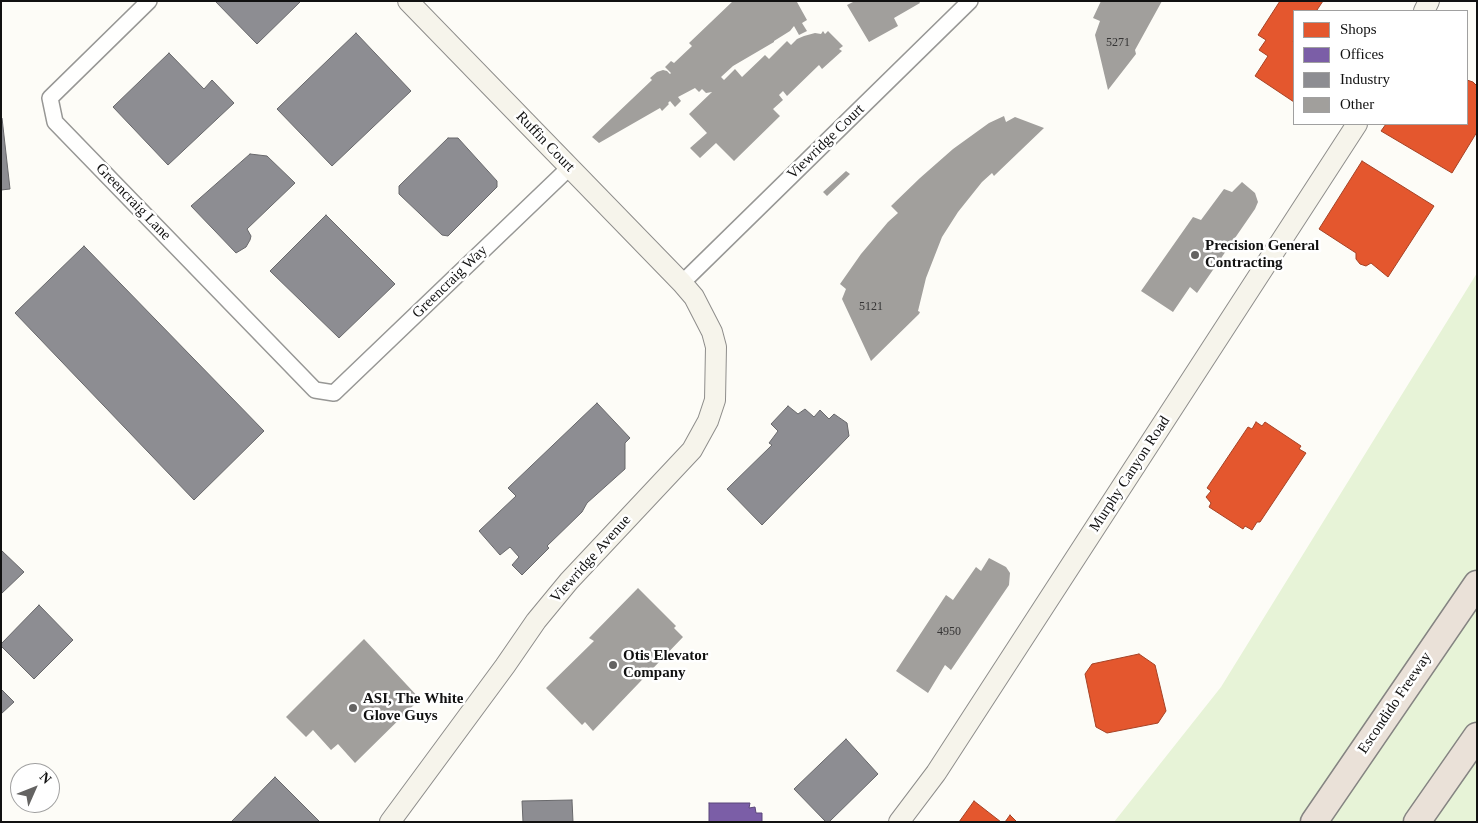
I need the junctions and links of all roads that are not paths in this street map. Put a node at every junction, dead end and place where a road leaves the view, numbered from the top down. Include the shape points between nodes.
1 (149, 1) edge
2 (408, 1) edge
3 (970, 1) edge
4 (1356, 125) edge
5 (570, 167) junction
6 (682, 282) junction
7 (328, 392) joint
8 (1476, 584) edge
9 (1477, 736) edge
10 (1477, 746) edge
11 (1424, 812) edge
12 (390, 822) edge
13 (900, 822) edge
14 (1314, 822) edge

1 - 7 street, Greencraig Lane via 50,98 55,122 315,390
2 - 5 street, Ruffin Court
3 - 6 street, Viewridge Court
4 - 13 street, Murphy Canyon Road via 936,774
5 - 6 street, Ruffin Court
5 - 7 street, Greencraig Way via 334,392
6 - 12 street, Viewridge Avenue via 694,297 716,347 715,400 708,422 692,450 568,581 536,621
8 - 14 highway, Escondido Freeway
9 - 11 highway
10 - 11 highway

